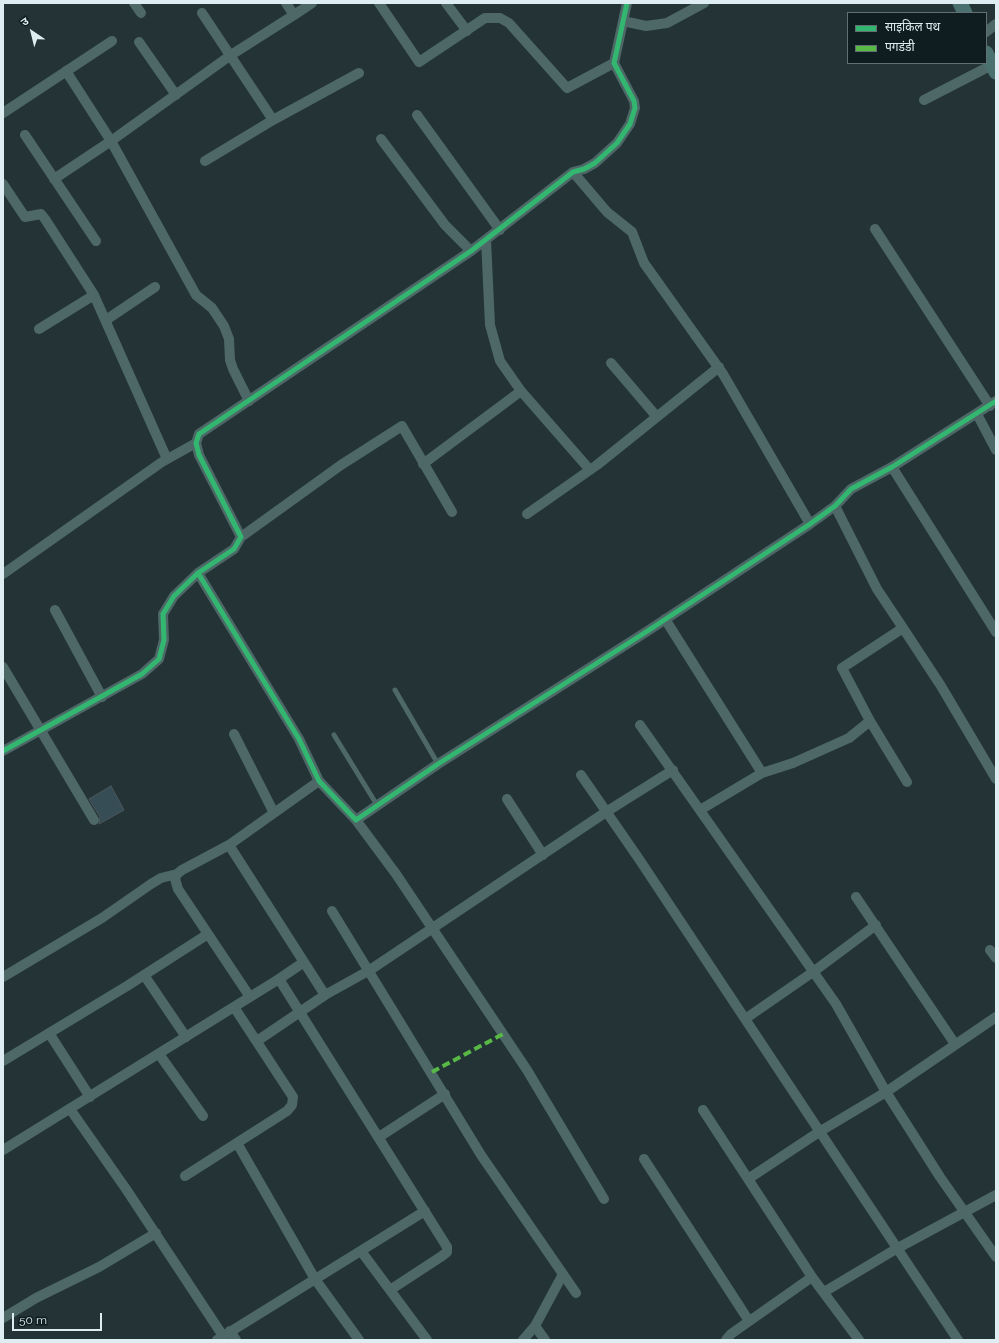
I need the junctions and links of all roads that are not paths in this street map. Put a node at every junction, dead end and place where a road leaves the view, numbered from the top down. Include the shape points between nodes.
1 (134, 3) edge
2 (286, 3) edge
3 (312, 3) edge
4 (379, 3) edge
5 (446, 3) edge
6 (627, 3) edge
7 (704, 3) edge
8 (960, 3) edge
9 (964, 12) edge
10 (142, 13) dead end
11 (202, 13) dead end
12 (294, 15) junction
13 (623, 21) junction
14 (996, 24) edge
15 (467, 31) junction
16 (987, 31) edge
17 (112, 41) dead end
18 (139, 42) dead end
19 (231, 55) junction
20 (614, 63) junction
21 (991, 63) edge
22 (66, 71) junction
23 (359, 73) dead end
24 (176, 95) junction
25 (924, 100) dead end
26 (3, 112) edge
27 (417, 115) dead end
28 (273, 120) junction
29 (25, 135) dead end
30 (381, 139) dead end
31 (111, 141) junction
32 (204, 161) dead end
33 (573, 172) junction
34 (54, 179) junction
35 (3, 184) edge
36 (876, 229) dead end
37 (500, 230) junction
38 (486, 240) junction
39 (96, 241) dead end
40 (471, 251) junction
41 (155, 287) dead end
42 (94, 295) junction
43 (106, 320) junction
44 (39, 329) dead end
45 (611, 363) dead end
46 (719, 367) junction
47 (521, 391) junction
48 (249, 400) junction
49 (993, 404) edge
50 (977, 414) junction
51 (657, 417) junction
52 (196, 443) junction
53 (996, 450) edge
54 (167, 459) junction
55 (423, 464) junction
56 (892, 467) junction
57 (590, 470) junction
58 (835, 506) junction
59 (452, 512) dead end
60 (527, 514) dead end
61 (810, 524) junction
62 (241, 537) junction
63 (198, 573) junction
64 (3, 574) edge
65 (55, 610) dead end
66 (665, 619) junction
67 (903, 628) junction
68 (996, 632) edge
69 (3, 667) edge
70 (395, 690) dead end
71 (102, 697) junction
72 (870, 721) junction
73 (640, 726) dead end
74 (41, 730) junction
75 (234, 734) dead end
76 (334, 735) dead end
77 (3, 751) edge
78 (438, 764) junction
79 (673, 770) junction
80 (762, 773) junction
81 (581, 775) dead end
82 (996, 779) edge
83 (319, 781) junction
84 (907, 782) dead end
85 (507, 799) dead end
86 (377, 805) junction
87 (700, 810) junction
88 (606, 812) junction
89 (274, 813) junction
90 (94, 820) dead end
91 (356, 820) junction
92 (229, 845) junction
93 (543, 854) junction
94 (177, 874) junction
95 (856, 897) dead end
96 (332, 912) dead end
97 (876, 925) junction
98 (432, 929) junction
99 (208, 934) junction
100 (304, 962) junction
101 (370, 970) junction
102 (813, 972) junction
103 (144, 975) junction
104 (3, 977) edge
105 (279, 979) junction
106 (325, 995) junction
107 (250, 998) junction
108 (234, 1007) junction
109 (300, 1012) junction
110 (996, 1017) edge
111 (745, 1018) junction
112 (49, 1033) junction
113 (186, 1037) junction
114 (258, 1041) junction
115 (955, 1044) junction
116 (159, 1054) junction
117 (3, 1061) edge
118 (886, 1092) junction
119 (445, 1094) junction
120 (90, 1097) junction
121 (70, 1109) junction
122 (703, 1110) dead end
123 (203, 1116) dead end
124 (819, 1132) junction
125 (379, 1137) junction
126 (237, 1143) junction
127 (3, 1150) edge
128 (644, 1158) dead end
129 (185, 1176) dead end
130 (748, 1179) junction
131 (996, 1196) edge
132 (604, 1199) dead end
133 (425, 1210) junction
134 (965, 1211) junction
135 (156, 1233) junction
136 (896, 1249) junction
137 (361, 1251) junction
138 (996, 1257) edge
139 (563, 1274) junction
140 (812, 1277) junction
141 (316, 1279) junction
142 (390, 1290) junction
143 (824, 1292) junction
144 (576, 1293) dead end
145 (3, 1318) edge
146 (748, 1322) junction
147 (534, 1326) junction
148 (227, 1337) edge
149 (359, 1340) edge
150 (427, 1340) edge
151 (524, 1340) edge
152 (545, 1340) edge
153 (726, 1340) edge
154 (859, 1340) edge
155 (958, 1340) edge

1 - 10 street
2 - 12 street
3 - 12 street
4 - 15 street via 419,62
5 - 15 street
6 - 13 street
7 - 13 street via 667,23 646,26
8 - 9 street
11 - 19 street
12 - 19 street
13 - 20 street
14 - 16 street
15 - 20 street via 485,18 500,18 509,23 567,88
17 - 22 street
18 - 24 street
19 - 24 street
19 - 28 street
20 - 33 street via 634,101 633,115 624,134 604,155 584,169
21 - 25 street
22 - 26 street
22 - 31 street
23 - 28 street
24 - 31 street
27 - 37 street
28 - 32 street
29 - 34 street
30 - 40 street via 445,225
31 - 34 street
31 - 48 street via 196,295 212,308 224,326 229,339 233,369
33 - 37 street
33 - 46 street via 607,212 632,232 644,263
34 - 39 street
35 - 42 street via 25,217 41,214
36 - 49 street
37 - 38 street
38 - 40 street
38 - 47 street via 490,325 500,360
40 - 48 street
41 - 43 street
42 - 43 street
42 - 44 street
43 - 54 street
45 - 51 street
46 - 51 street
46 - 61 street
47 - 55 street
47 - 57 street
48 - 52 street via 199,434
49 - 50 street
50 - 53 street
50 - 56 street
51 - 57 street
52 - 54 street
52 - 62 street via 199,455
54 - 64 street
55 - 59 street
55 - 62 street via 402,426 341,465
56 - 58 street via 851,490
56 - 68 street
57 - 60 street
58 - 61 street
58 - 67 street via 877,589
61 - 66 street
62 - 63 street via 234,549
63 - 71 street via 174,596 163,614 164,640 159,659 142,674
63 - 83 street via 299,739
65 - 71 street
66 - 78 street
66 - 80 street
67 - 72 street via 842,668
67 - 82 street
69 - 74 street
70 - 78 lane
71 - 74 street
72 - 80 street via 849,738 793,763
72 - 84 street
73 - 79 street
74 - 77 street
74 - 90 street
75 - 89 street
76 - 86 lane
78 - 86 street
79 - 87 street
79 - 88 street
80 - 87 street
81 - 88 street
83 - 89 street
83 - 91 street
85 - 93 street
86 - 91 street
87 - 102 street
88 - 93 street
88 - 111 street
89 - 92 street
91 - 98 street
92 - 94 street
92 - 100 street
93 - 98 street
94 - 99 street via 175,880 178,889
94 - 104 street via 161,878 102,918
95 - 97 street
96 - 101 street
97 - 102 street
97 - 115 street
98 - 101 street
98 - 132 street via 527,1070
99 - 103 street
99 - 107 street
100 - 105 street
100 - 106 street
101 - 106 street
101 - 119 street
102 - 111 street
102 - 118 street via 836,1004
103 - 112 street
103 - 113 street
105 - 107 street
105 - 109 street
106 - 109 street
107 - 108 street
108 - 113 street
108 - 114 street
109 - 114 street
109 - 125 street
110 - 115 street
111 - 124 street
112 - 117 street
112 - 120 street
113 - 116 street
114 - 126 street via 293,1098 292,1105 287,1111
115 - 118 street
116 - 120 street
116 - 123 street
118 - 124 street
118 - 134 street via 940,1177
119 - 125 street
119 - 139 street via 482,1155
120 - 121 street
121 - 127 street
121 - 135 street
122 - 130 street
124 - 130 street
124 - 136 street
125 - 133 street
126 - 129 street
126 - 141 street
128 - 146 street
130 - 140 street
131 - 134 street
133 - 137 street
133 - 142 street via 448,1247 447,1252
134 - 136 street
134 - 138 street
135 - 145 street via 99,1267 36,1298
135 - 148 street
136 - 143 street
136 - 155 street
137 - 141 street
137 - 142 street
139 - 144 street
139 - 147 street
140 - 143 street
140 - 146 street
141 - 148 street
141 - 149 street
142 - 150 street
143 - 154 street
146 - 153 street
147 - 151 street
147 - 152 street

